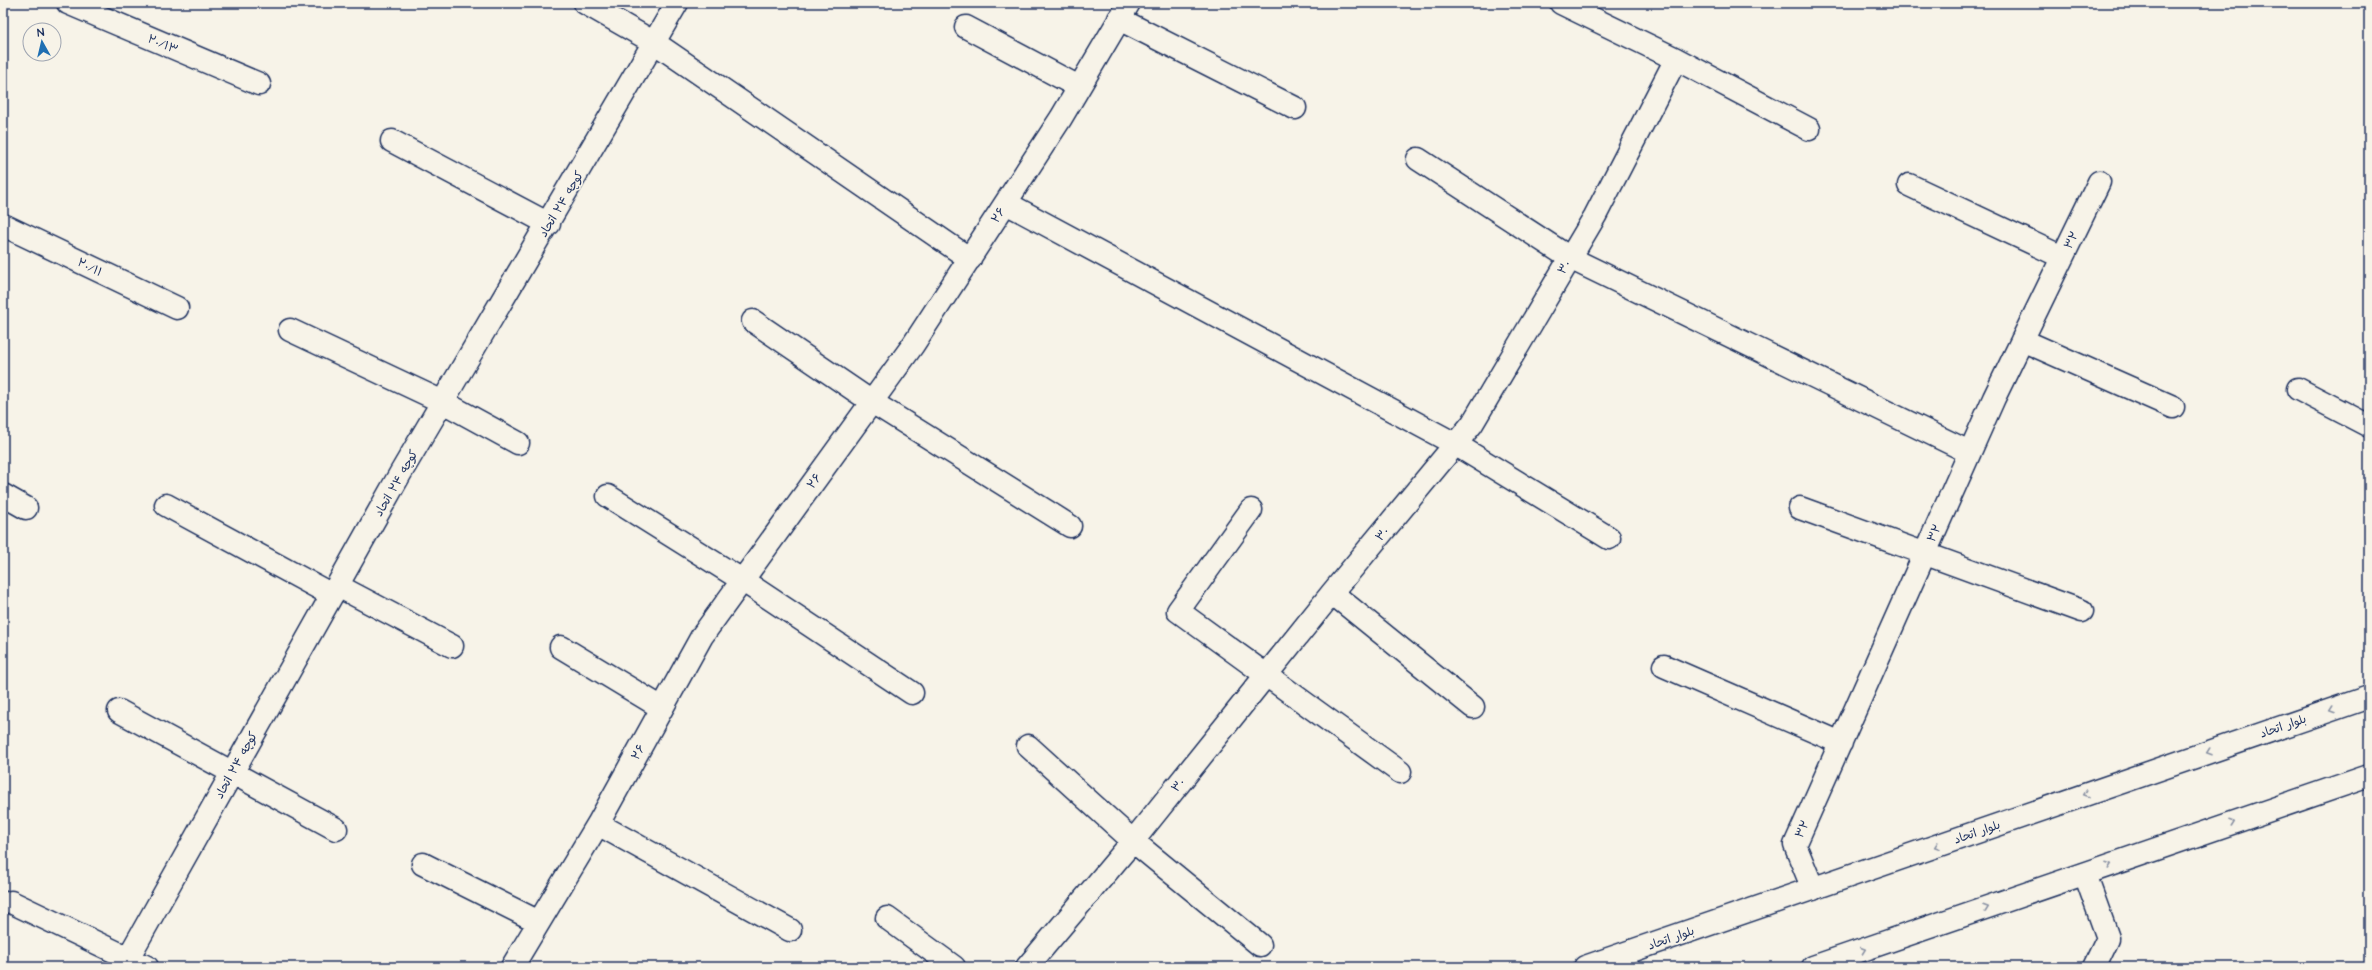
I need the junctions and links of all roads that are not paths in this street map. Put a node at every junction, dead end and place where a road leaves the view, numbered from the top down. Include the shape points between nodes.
1 (68, 3) edge
2 (585, 3) edge
3 (677, 3) edge
4 (1561, 3) edge
5 (1124, 11) edge
6 (966, 27) dead end
7 (655, 43) junction
8 (1676, 60) junction
9 (259, 84) dead end
10 (1079, 87) junction
11 (1295, 108) dead end
12 (1808, 129) dead end
13 (392, 141) dead end
14 (1418, 158) dead end
15 (2099, 182) dead end
16 (1909, 185) dead end
17 (1006, 203) junction
18 (549, 224) junction
19 (3, 225) edge
20 (1570, 258) junction
21 (2062, 258) junction
22 (970, 259) junction
23 (177, 308) dead end
24 (753, 321) dead end
25 (290, 330) dead end
26 (2022, 340) junction
27 (2298, 389) dead end
28 (443, 402) junction
29 (872, 402) junction
30 (2173, 407) dead end
31 (2369, 426) edge
32 (518, 443) dead end
33 (1455, 444) junction
34 (1969, 452) junction
35 (3, 495) edge
36 (608, 496) dead end
37 (166, 505) dead end
38 (26, 508) dead end
39 (1800, 508) dead end
40 (1251, 510) dead end
41 (1070, 526) dead end
42 (1609, 538) dead end
43 (1925, 552) junction
44 (742, 580) junction
45 (335, 590) junction
46 (1332, 593) junction
47 (2082, 611) dead end
48 (452, 646) dead end
49 (561, 647) dead end
50 (1664, 666) dead end
51 (1266, 675) junction
52 (912, 693) dead end
53 (2369, 697) edge
54 (1473, 707) dead end
55 (662, 708) junction
56 (120, 711) dead end
57 (1841, 743) junction
58 (1028, 746) dead end
59 (232, 772) junction
60 (1400, 772) dead end
61 (2369, 776) edge
62 (598, 824) junction
63 (336, 829) dead end
64 (1133, 841) junction
65 (423, 864) dead end
66 (2085, 874) junction
67 (1813, 889) junction
68 (11, 902) dead end
69 (887, 918) dead end
70 (539, 922) junction
71 (790, 930) dead end
72 (1260, 945) dead end
73 (125, 962) edge
74 (147, 967) edge
75 (512, 967) edge
76 (954, 967) edge
77 (1027, 967) edge
78 (1585, 967) edge
79 (1813, 967) edge
80 (2094, 967) edge

1 - 9 street, ۲۰/۱۳
2 - 7 street
3 - 7 street, کوچه ۲۴ اتحاد
4 - 8 street
5 - 10 street, ۲۶
5 - 11 street
6 - 10 street
7 - 18 street, کوچه ۲۴ اتحاد
7 - 22 street
8 - 12 street
8 - 20 street, ۳۰ via 1595,216
10 - 17 street, ۲۶
13 - 18 street
14 - 20 street
15 - 21 street, ۳۲
16 - 21 street
17 - 22 street, ۲۶
17 - 33 street
18 - 28 street, کوچه ۲۴ اتحاد
19 - 23 street, ۲۰/۱۱
20 - 33 street, ۳۰ via 1472,424
20 - 34 street
21 - 26 street, ۳۲
22 - 29 street, ۲۶
24 - 29 street
25 - 28 street
26 - 30 street
26 - 34 street, ۳۲
27 - 31 street
28 - 32 street
28 - 45 street, کوچه ۲۴ اتحاد
29 - 41 street
29 - 44 street, ۲۶
33 - 42 street
33 - 46 street, ۳۰
34 - 43 street, ۳۲
35 - 38 street
36 - 44 street
37 - 45 street
39 - 43 street
40 - 51 street via 1178,611
43 - 47 street
43 - 57 street, ۳۲
44 - 52 street
44 - 55 street, ۲۶ via 702,636
45 - 48 street
45 - 59 street, کوچه ۲۴ اتحاد
46 - 51 street, ۳۰
46 - 54 street
49 - 55 street
50 - 57 street
51 - 60 street
51 - 64 street, ۳۰
53 -> 67 street, بلوار اتحاد
55 - 62 street, ۲۶
56 - 59 street
57 - 67 street, ۳۲ via 1795,845
58 - 64 street
59 - 63 street
59 - 73 street, کوچه ۲۴ اتحاد
66 -> 61 street
62 - 70 street, ۲۶
62 - 71 street
64 - 72 street
64 - 77 street, ۳۰
65 - 70 street
79 -> 66 street
66 - 80 street via 2108,938
67 - 78 street, بلوار اتحاد
68 - 73 street
69 - 76 street
70 - 75 street, ۲۶
73 - 74 street

